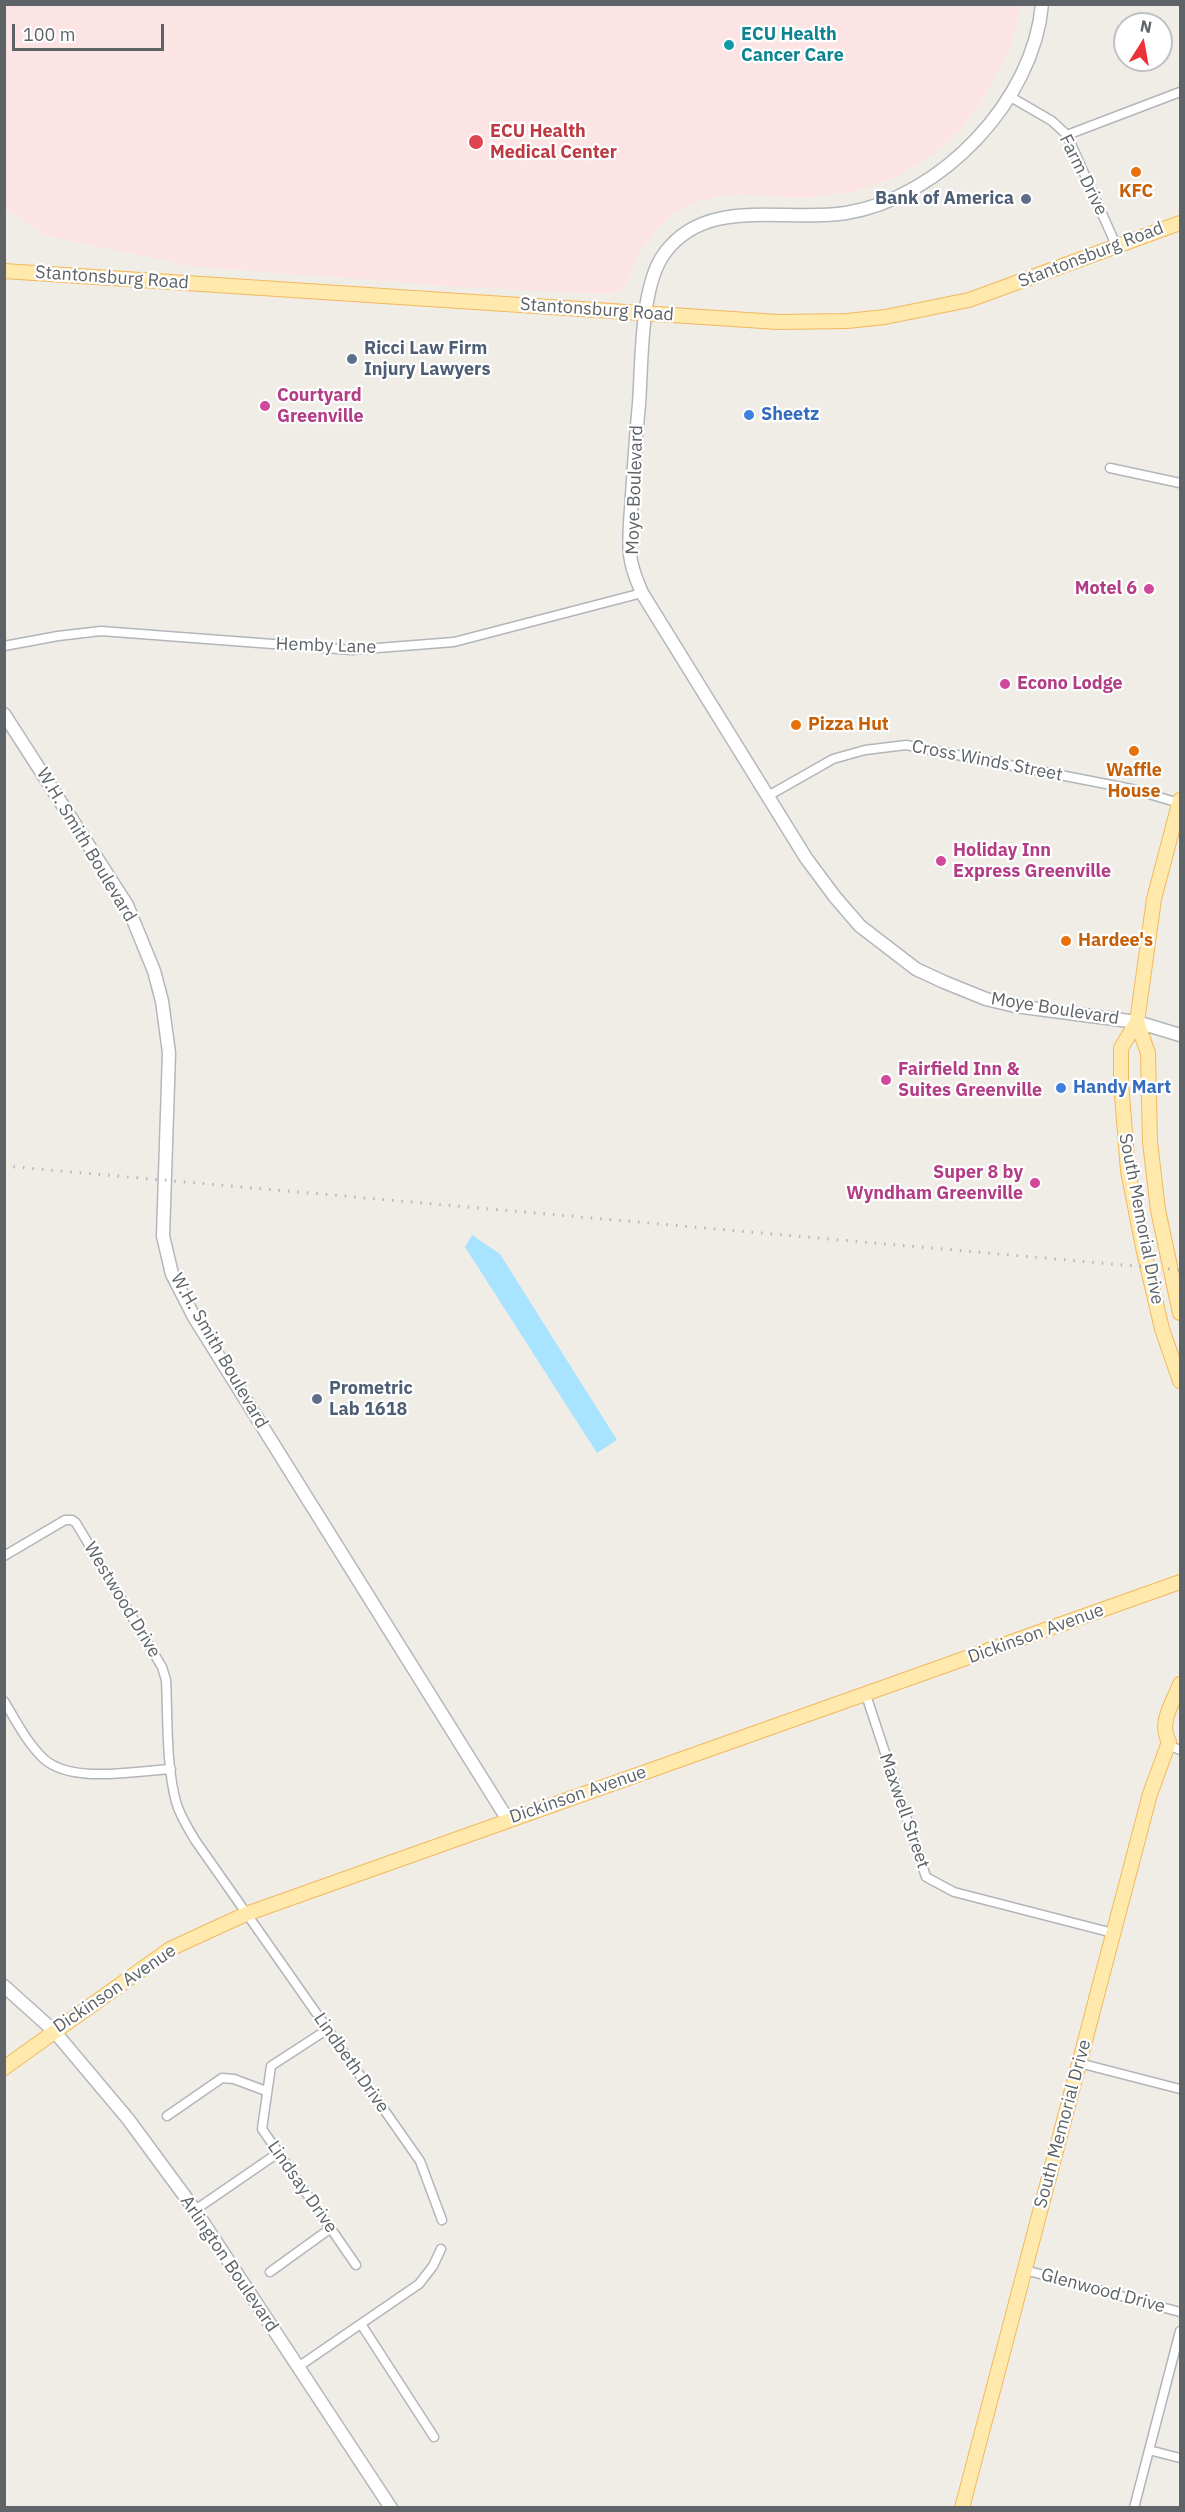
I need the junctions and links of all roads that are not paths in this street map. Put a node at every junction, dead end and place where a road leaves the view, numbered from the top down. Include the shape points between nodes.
1 (1042, 4) edge
2 (1180, 92) edge
3 (1009, 96) junction
4 (1067, 135) junction
5 (1179, 221) edge
6 (1116, 245) junction
7 (4, 271) edge
8 (646, 312) junction
9 (1110, 468) dead end
10 (1180, 483) edge
11 (642, 593) junction
12 (4, 646) edge
13 (4, 714) edge
14 (768, 796) junction
15 (1180, 801) edge
16 (1137, 1022) junction
17 (1180, 1035) edge
18 (1180, 1313) edge
19 (1180, 1381) edge
20 (4, 1556) edge
21 (1180, 1582) edge
22 (1180, 1684) edge
23 (866, 1695) junction
24 (4, 1701) edge
25 (1174, 1744) edge
26 (171, 1769) junction
27 (508, 1820) junction
28 (246, 1914) junction
29 (1113, 1933) junction
30 (4, 1986) edge
31 (328, 2029) junction
32 (54, 2031) junction
33 (1079, 2063) junction
34 (4, 2068) edge
35 (1180, 2089) edge
36 (266, 2091) junction
37 (167, 2116) dead end
38 (278, 2153) junction
39 (195, 2210) junction
40 (442, 2220) dead end
41 (331, 2228) junction
42 (441, 2249) dead end
43 (356, 2265) dead end
44 (1025, 2270) junction
45 (270, 2272) dead end
46 (1180, 2312) edge
47 (361, 2324) junction
48 (1180, 2331) edge
49 (298, 2367) junction
50 (434, 2437) dead end
51 (1149, 2450) junction
52 (1180, 2458) edge
53 (388, 2506) edge
54 (962, 2508) edge
55 (1134, 2508) edge

1 - 3 street, Moye Boulevard via 1034,45
2 - 4 street
3 - 4 street, Farm Drive via 1052,121
3 - 8 street, Moye Boulevard via 994,120 960,156 900,196 848,213 730,216 689,228 663,254 654,273
4 - 6 street, Farm Drive
5 - 6 main road, Stantonsburg Road
6 - 8 main road, Stantonsburg Road via 969,300 885,317 778,322
7 - 8 main road, Stantonsburg Road
8 - 11 street, Moye Boulevard via 630,554
9 - 10 street
11 - 12 street, Hemby Lane via 454,642 352,650 101,631
11 - 14 street, Moye Boulevard
13 - 27 street, W.H. Smith Boulevard via 127,905 154,971 169,1053 162,1213 172,1274
14 - 15 street, Cross Winds Street via 833,759 906,745
14 - 16 street, Moye Boulevard via 834,897 860,926 916,969 960,990 1006,1004
15 - 16 main road, South Memorial Drive via 1154,899
16 - 17 street, Moye Boulevard
16 - 18 main road, South Memorial Drive via 1149,1053 1150,1142 1169,1269
16 - 19 main road, South Memorial Drive via 1121,1048 1124,1140 1155,1299
20 - 26 street, Westwood Drive via 65,1520 72,1520 162,1667
21 - 23 main road, Dickinson Avenue
22 - 25 main road, South Memorial Drive via 1163,1726 1164,1734
23 - 27 main road, Dickinson Avenue
23 - 29 street, Maxwell Street via 926,1877 954,1892
24 - 26 street via 36,1751 66,1771
25 - 29 main road, South Memorial Drive via 1150,1794
26 - 28 street, Westwood Drive via 182,1818
27 - 28 main road, Dickinson Avenue
28 - 31 street, Lindbeth Drive
28 - 32 main road, Dickinson Avenue via 170,1949
29 - 33 main road, South Memorial Drive
30 - 32 street, Arlington Boulevard
31 - 36 street, Lindsay Drive via 271,2066
31 - 40 street, Lindbeth Drive via 420,2161
32 - 34 main road, Dickinson Avenue
32 - 39 street, Arlington Boulevard via 128,2119
33 - 35 street
33 - 44 main road, South Memorial Drive
36 - 37 street via 222,2078
36 - 38 street, Lindsay Drive via 262,2129
38 - 39 street
38 - 41 street, Lindsay Drive
39 - 49 street, Arlington Boulevard
41 - 43 street, Lindsay Drive
41 - 45 street
42 - 47 street via 419,2284
44 - 46 street, Glenwood Drive
44 - 54 main road, South Memorial Drive
47 - 49 street
47 - 50 street
48 - 51 street
49 - 53 street, Arlington Boulevard
51 - 52 street
51 - 55 street

